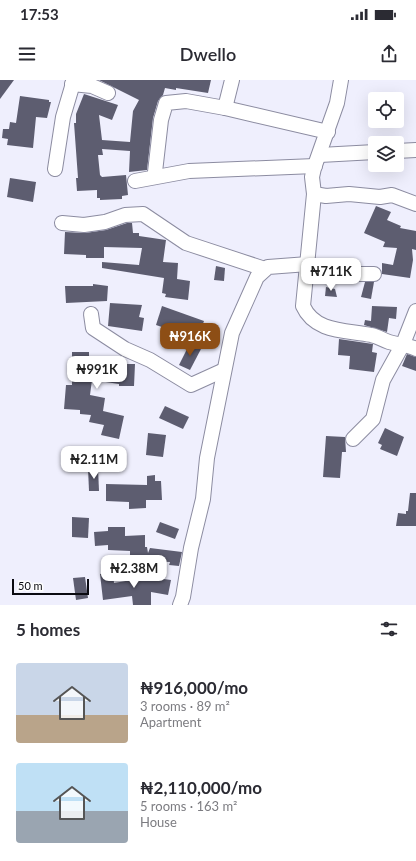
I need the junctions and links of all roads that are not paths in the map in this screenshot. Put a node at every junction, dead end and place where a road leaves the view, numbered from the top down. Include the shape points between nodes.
1 (232, 80) edge
2 (341, 80) edge
3 (80, 83) edge
4 (108, 93) dead end
5 (225, 108) junction
6 (327, 135) junction
7 (416, 150) edge
8 (404, 151) edge
9 (368, 153) edge
10 (318, 160) junction
11 (55, 169) dead end
12 (155, 172) dead end
13 (135, 181) dead end
14 (314, 194) junction
15 (416, 204) edge
16 (62, 223) dead end
17 (308, 264) junction
18 (265, 270) junction
19 (374, 274) dead end
20 (416, 311) edge
21 (91, 314) dead end
22 (403, 344) junction
23 (416, 349) edge
24 (224, 370) junction
25 (352, 438) dead end
26 (180, 605) edge

1 - 5 street
2 - 6 street
3 - 4 street
3 - 11 street via 63,118
5 - 6 street
5 - 12 street via 186,101 166,103 161,120
6 - 10 street
7 - 8 street
9 - 10 street
10 - 13 street via 189,171
10 - 14 street via 312,177
14 - 15 street via 392,195
14 - 17 street
16 - 18 street via 84,225 105,222 125,215 143,214 186,243
17 - 18 street via 272,266
17 - 19 street via 322,271
17 - 22 street via 303,306 310,318 340,331 372,335
18 - 24 street via 257,277 232,333
20 - 22 street
21 - 24 street via 93,328 125,349 150,360 191,385
22 - 23 street
22 - 25 street via 383,380 373,419
24 - 26 street via 207,458 203,499 191,548 184,597

